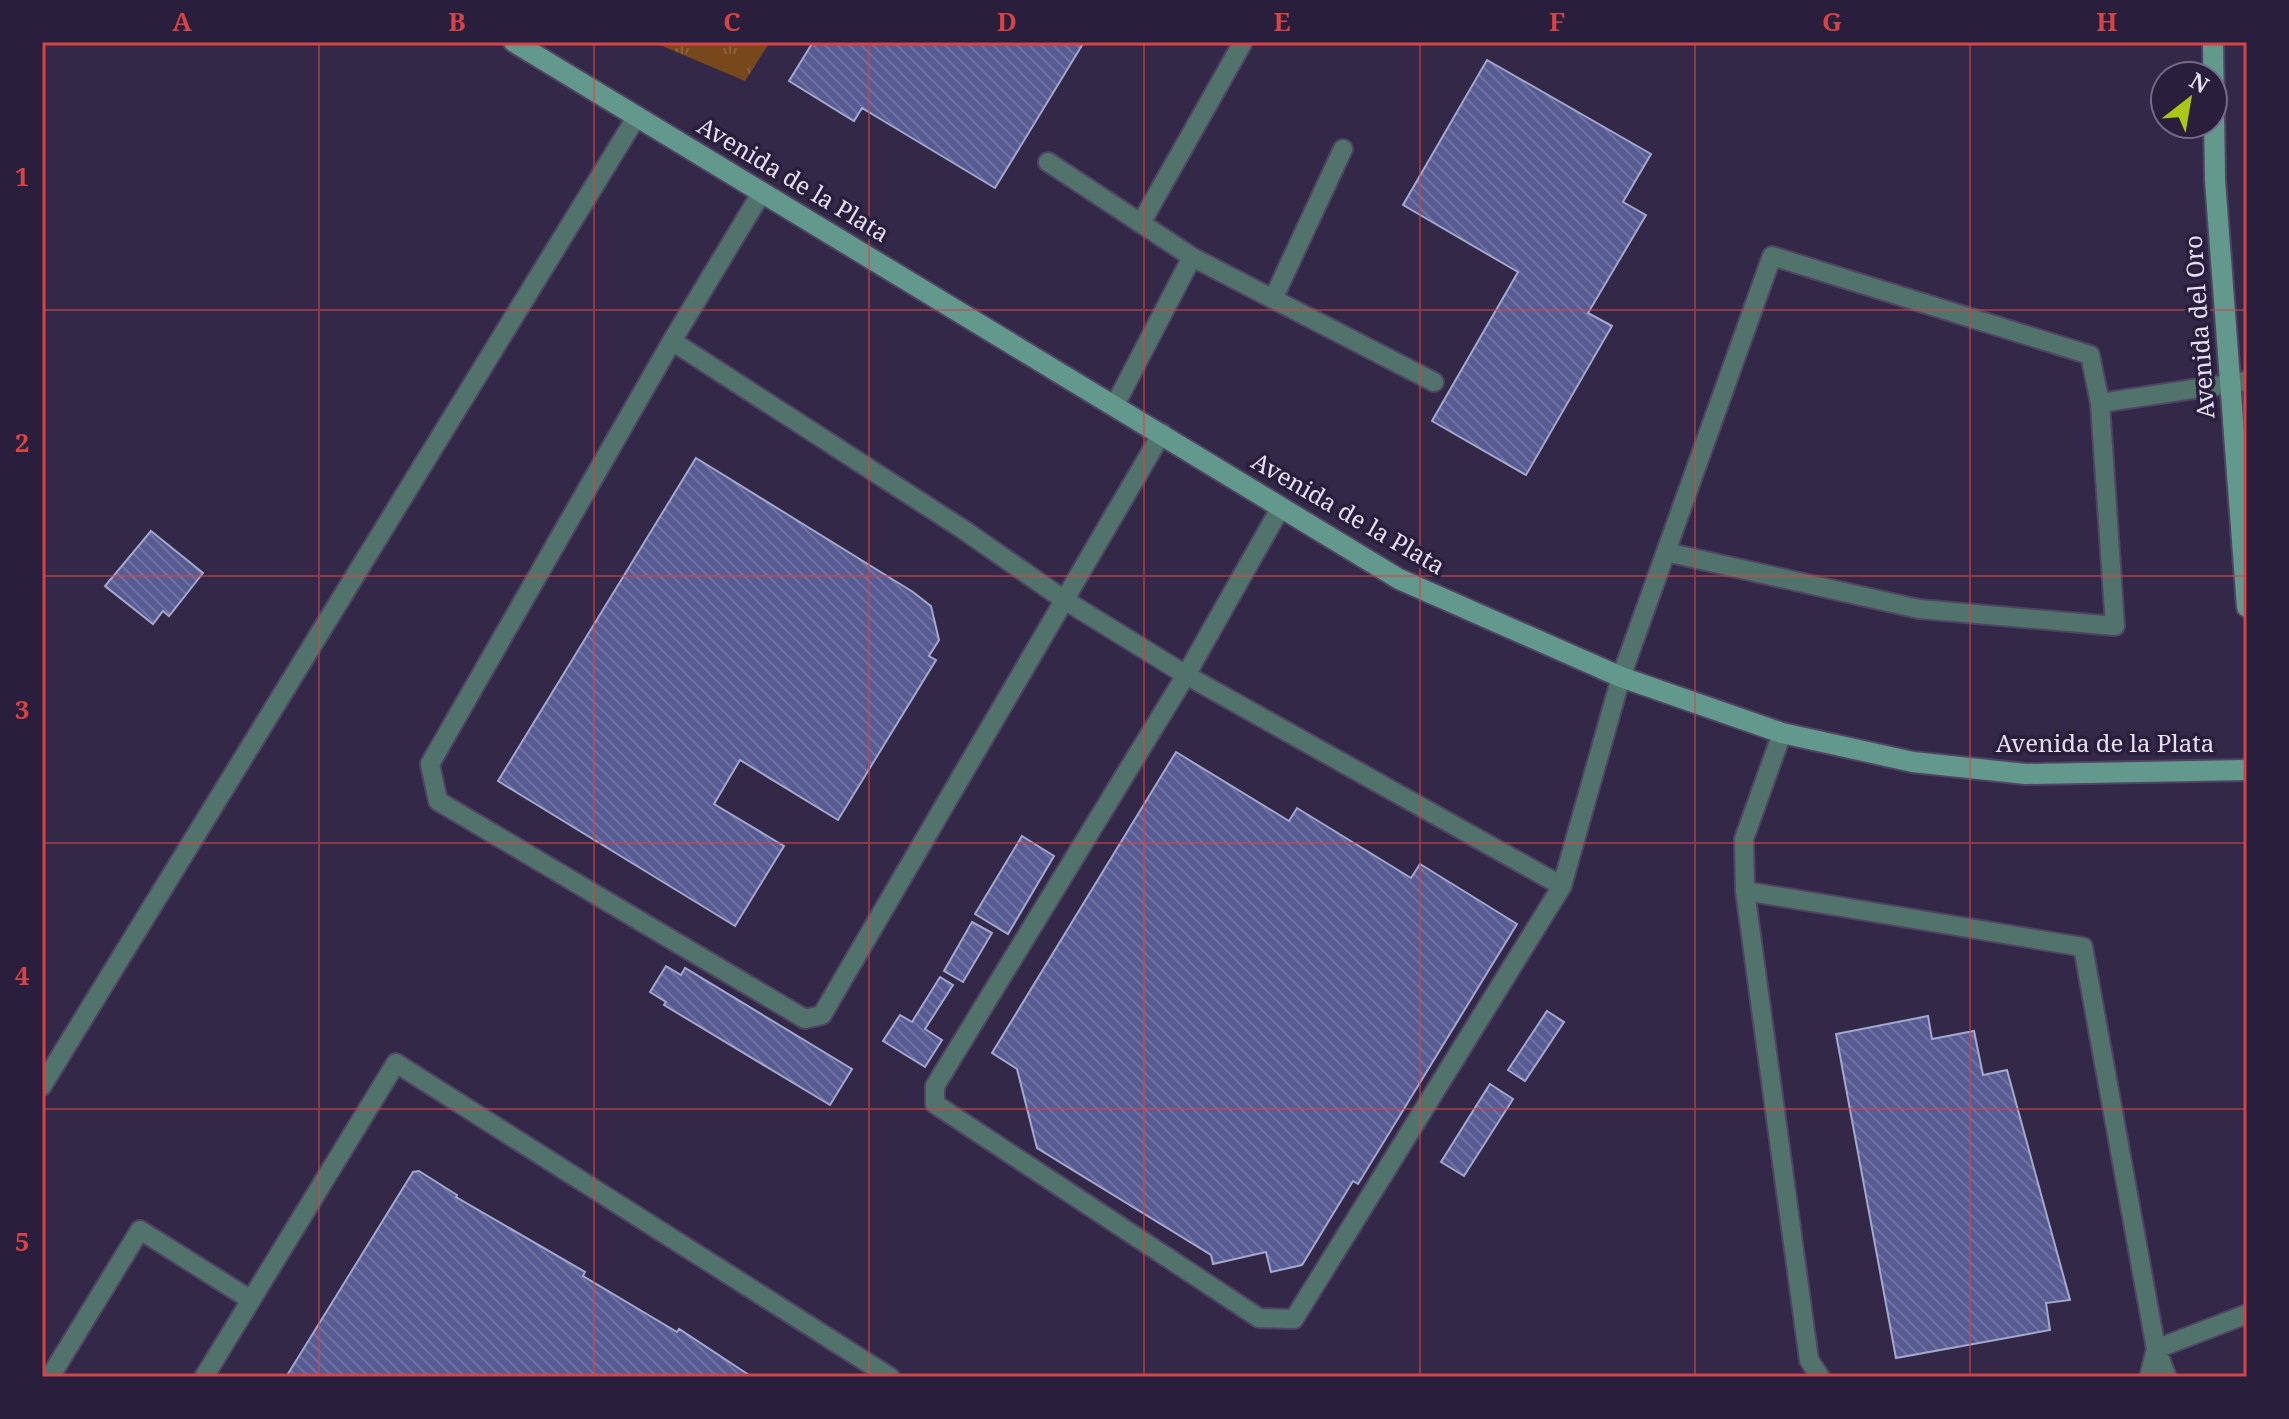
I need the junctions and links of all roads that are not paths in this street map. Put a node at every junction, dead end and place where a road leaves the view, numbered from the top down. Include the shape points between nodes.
1 (514, 42) edge
2 (1243, 42) edge
3 (2213, 42) edge
4 (637, 116) junction
5 (1343, 149) dead end
6 (1048, 162) dead end
7 (762, 192) junction
8 (1141, 223) junction
9 (1192, 257) junction
10 (1273, 299) junction
11 (672, 341) junction
12 (1434, 382) dead end
13 (2239, 382) edge
14 (2100, 403) junction
15 (1115, 405) junction
16 (1162, 433) junction
17 (1281, 507) junction
18 (1666, 552) junction
19 (1063, 599) junction
20 (2247, 607) edge
21 (1186, 675) junction
22 (1621, 677) junction
23 (1782, 733) junction
24 (2247, 770) edge
25 (1562, 886) junction
26 (1745, 891) junction
27 (42, 1086) edge
28 (251, 1300) junction
29 (2247, 1314) edge
30 (2156, 1349) junction
31 (50, 1377) edge
32 (204, 1377) edge
33 (890, 1377) edge
34 (1820, 1377) edge
35 (2149, 1377) edge
36 (2167, 1377) edge

1 - 4 street, Avenida de la Plata
2 - 8 lane
3 - 13 street, Avenida del Oro via 2215,180
4 - 7 street, Avenida de la Plata
4 - 27 lane
5 - 10 lane
6 - 8 lane
7 - 11 lane
7 - 15 street, Avenida de la Plata
8 - 9 lane
9 - 10 lane
9 - 15 lane
10 - 12 lane
11 - 19 lane
11 - 19 lane via 430,764 438,801 805,1019 822,1015
13 - 14 lane
13 - 20 street, Avenida del Oro
14 - 18 lane via 2115,626 1919,609
14 - 18 lane via 2090,355 1772,256
15 - 16 street, Avenida de la Plata
16 - 17 street, Avenida de la Plata
16 - 19 lane
17 - 21 lane
17 - 22 street, Avenida de la Plata via 1399,579
18 - 22 lane
19 - 21 lane
21 - 25 lane
21 - 25 lane via 935,1086 935,1104 1259,1318 1294,1319
22 - 23 street, Avenida de la Plata
22 - 25 lane
23 - 24 street, Avenida de la Plata via 1913,762 2026,774
23 - 26 lane via 1744,839
26 - 30 lane via 2083,947
26 - 34 lane via 1809,1360
28 - 31 lane via 140,1230
28 - 32 lane
28 - 33 lane via 396,1063
29 - 30 lane
30 - 35 lane
30 - 36 lane

